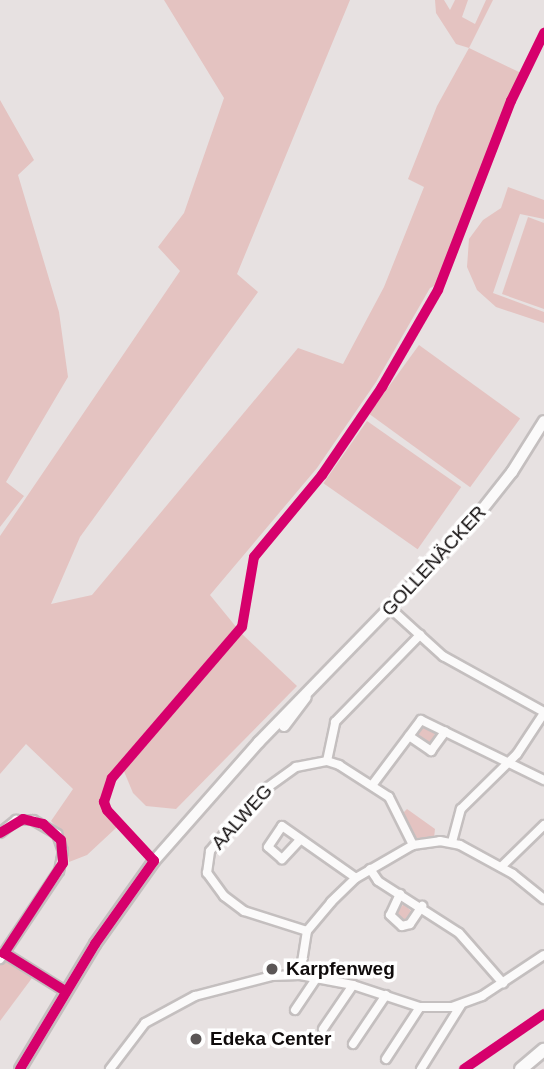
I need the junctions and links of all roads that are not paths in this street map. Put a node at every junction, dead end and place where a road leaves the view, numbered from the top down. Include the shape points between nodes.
1 (544, 421) edge
2 (390, 608) junction
3 (420, 635) junction
4 (544, 712) edge
5 (445, 732) junction
6 (409, 736) junction
7 (327, 761) junction
8 (508, 763) junction
9 (544, 780) edge
10 (373, 784) junction
11 (544, 825) edge
12 (0, 833) edge
13 (299, 841) dead end
14 (452, 842) junction
15 (414, 845) junction
16 (501, 867) junction
17 (370, 869) junction
18 (356, 878) junction
19 (400, 894) junction
20 (544, 900) edge
21 (422, 906) junction
22 (307, 932) junction
23 (544, 955) edge
24 (2, 956) edge
25 (300, 975) junction
26 (317, 977) junction
27 (503, 983) junction
28 (353, 985) junction
29 (65, 991) junction
30 (386, 995) junction
31 (461, 1005) junction
32 (420, 1007) junction
33 (295, 1010) dead end
34 (323, 1029) dead end
35 (353, 1044) dead end
36 (544, 1050) edge
37 (386, 1059) dead end
38 (20, 1069) edge
39 (110, 1069) edge
40 (421, 1069) edge
41 (521, 1069) edge

1 - 2 street, GOLLENÄCKER via 488,505
2 - 3 street
2 - 29 street, GOLLENÄCKER via 259,742 154,861
3 - 4 street via 466,671
3 - 7 street via 335,722
4 - 8 street
5 - 6 street via 421,720
5 - 6 street via 431,751
5 - 8 street
6 - 10 street
7 - 10 street
7 - 22 street, AALWEG via 296,767 257,795 208,857 212,882 237,907
8 - 9 street
8 - 14 street via 461,809
10 - 15 street via 401,814
11 - 16 street
12 - 24 street via 16,820 33,820 57,834 63,851 59,871
13 - 18 street
14 - 15 street
14 - 16 street
15 - 17 street
16 - 20 street
17 - 18 street
17 - 19 street via 377,881
18 - 22 street
19 - 21 street
19 - 21 street via 390,915 402,926 410,924
21 - 27 street via 474,947
22 - 25 street
23 - 27 street
24 - 29 street
25 - 26 street
25 - 39 street via 272,976 177,1003 133,1034
26 - 28 street
26 - 33 street
27 - 31 street
28 - 30 street
28 - 34 street
29 - 38 street, GOLLENÄCKER
30 - 32 street
30 - 35 street
31 - 32 street
31 - 40 street
32 - 37 street
36 - 41 main road

